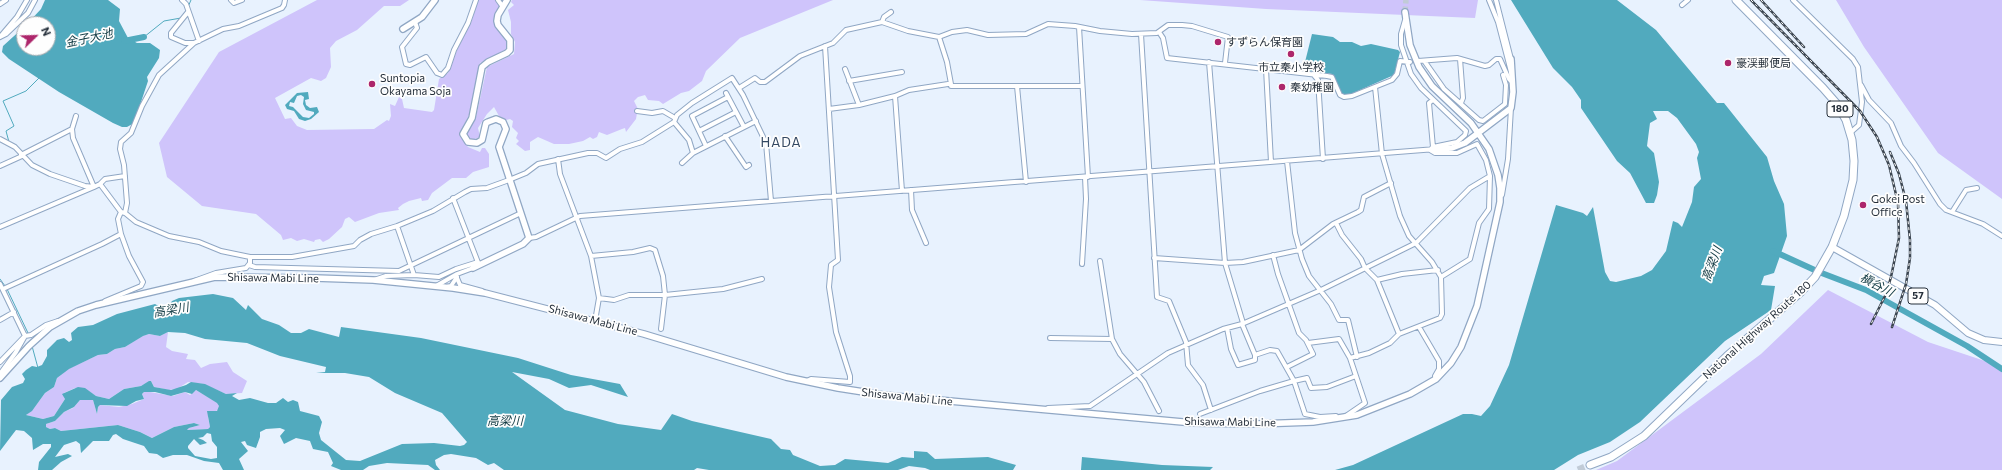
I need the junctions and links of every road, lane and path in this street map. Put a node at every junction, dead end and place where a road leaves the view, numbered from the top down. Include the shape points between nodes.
1 (6, 0) edge
2 (27, 0) edge
3 (36, 0) edge
4 (182, 0) edge
5 (231, 0) edge
6 (242, 0) edge
7 (285, 0) edge
8 (435, 0) edge
9 (476, 0) edge
10 (498, 0) edge
11 (507, 0) edge
12 (1489, 0) edge
13 (1496, 0) edge
14 (1688, 0) edge
15 (1736, 0) edge
16 (1793, 0) edge
17 (187, 2) edge
18 (0, 4) edge
19 (1682, 5) dead end
20 (503, 7) junction
21 (188, 12) junction
22 (891, 12) dead end
23 (1405, 12) tunnel mouth
24 (1405, 20) junction
25 (415, 22) junction
26 (882, 22) junction
27 (1079, 26) junction
28 (403, 29) dead end
29 (1159, 32) junction
30 (1141, 34) junction
31 (0, 37) edge
32 (939, 37) junction
33 (199, 41) junction
34 (194, 43) junction
35 (825, 46) junction
36 (1460, 59) junction
37 (1511, 59) joint
38 (1418, 61) dead end
39 (1209, 62) junction
40 (1408, 62) junction
41 (1425, 62) junction
42 (1225, 63) junction
43 (845, 69) dead end
44 (1266, 69) junction
45 (902, 72) dead end
46 (1313, 74) junction
47 (1512, 74) junction
48 (1503, 75) dead end
49 (850, 81) junction
50 (1512, 82) junction
51 (951, 84) junction
52 (1861, 85) junction
53 (1017, 86) junction
54 (1082, 86) junction
55 (1375, 87) junction
56 (739, 88) junction
57 (895, 96) junction
58 (1433, 100) junction
59 (1461, 103) junction
60 (860, 106) junction
61 (1511, 108) junction
62 (829, 109) junction
63 (637, 111) dead end
64 (736, 112) junction
65 (76, 116) dead end
66 (675, 120) junction
67 (756, 121) junction
68 (744, 127) junction
69 (72, 129) junction
70 (699, 131) junction
71 (1478, 132) junction
72 (1850, 133) junction
73 (725, 136) junction
74 (0, 139) edge
75 (706, 146) junction
76 (1433, 149) junction
77 (694, 153) junction
78 (1382, 154) junction
79 (21, 155) junction
80 (1323, 158) junction
81 (558, 160) junction
82 (1287, 161) junction
83 (1271, 162) junction
84 (682, 163) dead end
85 (749, 165) dead end
86 (0, 166) edge
87 (1218, 166) junction
88 (1150, 172) junction
89 (125, 176) junction
90 (1490, 176) junction
91 (1086, 177) junction
92 (509, 180) junction
93 (1026, 182) junction
94 (1391, 183) junction
95 (100, 184) junction
96 (94, 187) junction
97 (1977, 188) dead end
98 (911, 190) junction
99 (902, 191) junction
100 (834, 196) junction
101 (453, 198) junction
102 (771, 201) junction
103 (1498, 212) junction
104 (1952, 212) junction
105 (123, 213) junction
106 (521, 213) junction
107 (576, 217) junction
108 (1336, 223) junction
109 (397, 226) junction
110 (0, 227) edge
111 (121, 234) junction
112 (2002, 236) edge
113 (468, 238) junction
114 (529, 238) junction
115 (1416, 243) junction
116 (926, 244) dead end
117 (1832, 247) junction
118 (1299, 250) junction
119 (1273, 255) junction
120 (591, 256) junction
121 (250, 257) junction
122 (1154, 258) junction
123 (1100, 261) dead end
124 (1225, 263) junction
125 (478, 264) junction
126 (1082, 264) dead end
127 (249, 265) junction
128 (412, 265) junction
129 (473, 268) joint
130 (1365, 268) junction
131 (1438, 270) junction
132 (414, 275) junction
133 (455, 277) junction
134 (1441, 277) junction
135 (762, 279) dead end
136 (373, 280) junction
137 (1378, 280) junction
138 (193, 281) junction
139 (0, 284) edge
140 (436, 286) junction
141 (450, 287) junction
142 (3, 289) junction
143 (1321, 290) junction
144 (485, 293) junction
145 (665, 295) junction
146 (599, 298) junction
147 (104, 303) junction
148 (1289, 303) junction
149 (14, 312) junction
150 (0, 320) edge
151 (60, 321) junction
152 (595, 321) junction
153 (1243, 324) junction
154 (1419, 327) junction
155 (1227, 328) junction
156 (661, 329) dead end
157 (1399, 334) junction
158 (25, 336) junction
159 (1050, 338) dead end
160 (1112, 339) junction
161 (2002, 342) edge
162 (1308, 343) junction
163 (1186, 345) junction
164 (1255, 355) junction
165 (1357, 357) junction
166 (1350, 358) junction
167 (0, 362) edge
168 (1287, 367) junction
169 (1137, 373) junction
170 (0, 374) edge
171 (1356, 376) junction
172 (0, 378) edge
173 (1436, 379) junction
174 (1294, 381) junction
175 (806, 382) junction
176 (1040, 410) junction
177 (1211, 410) junction
178 (1159, 411) dead end
179 (1200, 414) dead end
180 (1346, 417) junction
181 (1590, 465) tunnel mouth

1 - 18 street
2 - 31 street
3 - 31 street via 28,13
4 - 17 street
5 - 6 street via 234,3
7 - 33 street via 282,8 239,26 223,29
8 - 25 main road
9 - 25 street via 448,68 442,74 437,73 426,57 410,65 406,64 402,47 417,28
10 - 20 street
11 - 20 main road
12 - 47 street via 1498,22
13 - 37 street
14 - 19 street
15 - 72 highway, National Highway Route 180 / 180 via 1830,96 1842,113
16 - 52 street via 1856,63
17 - 21 street
20 - 92 main road via 497,21 510,40 511,47 507,53 482,67 472,118 463,134 468,142 477,143 482,140 486,123 496,119 503,122 506,130 499,147
21 - 33 street
21 - 34 street via 171,33 171,37 185,43
22 - 26 street
23 - 24 main road, Shisawa Mabi Line
24 - 40 street via 1401,45
24 - 71 main road, Shisawa Mabi Line via 1410,45 1424,76
25 - 28 main road
26 - 32 street via 908,31
26 - 35 street via 846,30 836,41
27 - 30 street via 1107,32
27 - 32 street via 1048,24 1026,34 988,35 967,30
27 - 54 street
29 - 30 street
29 - 39 street via 1163,38 1166,58
29 - 42 street via 1166,26 1177,25 1192,26 1225,35 1228,37
30 - 88 street
32 - 51 street
33 - 34 street
34 - 89 street via 159,76 142,106 131,133 121,142
35 - 56 street via 800,56 765,82 755,78
35 - 62 street
36 - 41 street via 1448,58
36 - 50 street via 1485,66 1500,59
36 - 59 street via 1463,98
37 - 47 main road
38 - 41 street
39 - 42 street
39 - 87 street
40 - 55 street via 1400,61 1394,78
40 - 58 street via 1421,88
41 - 59 street via 1444,89
42 - 44 street
43 - 49 street
44 - 46 street
44 - 83 street
45 - 49 street
46 - 55 street via 1332,77 1340,95 1344,97
46 - 80 street via 1318,80
47 - 50 main road
48 - 59 street via 1506,85 1505,104 1483,121
49 - 60 street
50 - 61 main road
51 - 53 street
51 - 57 street via 909,90
52 - 72 street via 1859,125
52 - 104 street via 1869,100 1891,123 1901,146 1934,197 1946,210
53 - 54 street
53 - 93 street
54 - 91 street
55 - 78 street
56 - 66 street via 732,78 692,103 680,112
56 - 67 street
57 - 60 street
57 - 99 street
58 - 76 street via 1429,103
58 - 76 street via 1466,131 1457,142
60 - 62 street
61 - 71 main road
61 - 103 street via 1508,159
62 - 100 street
63 - 66 street via 652,114 663,111
64 - 68 street
64 - 70 street
64 - 70 street via 727,95 692,116
65 - 69 street
66 - 77 street
66 - 81 street via 642,142 606,158 593,152
67 - 68 street
67 - 102 street via 768,149
68 - 73 street
69 - 79 street
69 - 96 street via 74,141
70 - 75 street
71 - 76 main road via 1459,146
71 - 103 main road, Shisawa Mabi Line via 1489,149 1498,175
72 - 117 highway, National Highway Route 180 / 180 via 1854,152 1853,180 1844,216
73 - 75 street
73 - 85 street via 746,167
74 - 79 street via 15,147
75 - 77 street
76 - 78 street
76 - 90 street via 1436,153 1457,153 1477,144 1486,160
77 - 84 street
78 - 80 street
78 - 94 street
79 - 86 street
79 - 96 street via 32,165 50,174
80 - 82 street
81 - 92 street via 538,164 526,173
81 - 107 street via 560,174
82 - 83 street
82 - 118 street
83 - 87 street
87 - 88 street
87 - 124 street
88 - 91 street
88 - 122 street
89 - 95 street via 105,179
89 - 105 street via 128,203
90 - 115 street via 1470,188
90 - 134 street via 1489,209 1479,223 1470,259
91 - 93 street
91 - 126 street
92 - 101 street via 487,188 471,189
92 - 106 main road
93 - 98 street
94 - 108 street via 1364,197 1361,210
94 - 115 street via 1400,216
95 - 96 street
95 - 105 street
96 - 110 street
97 - 104 street via 1966,190
98 - 99 street
98 - 116 street via 912,210
99 - 100 street
100 - 102 street
100 - 175 street via 838,260 831,264 829,287 836,332 850,382 811,379
101 - 109 street via 433,211
101 - 113 street
102 - 107 street
103 - 173 main road, Shisawa Mabi Line via 1477,306 1461,347
104 - 112 street via 1983,224
105 - 111 street via 118,219
105 - 121 street via 165,235
106 - 113 street
106 - 114 main road
107 - 114 street
107 - 120 street
108 - 118 street
108 - 130 street
109 - 121 street via 371,234 354,246 292,257
109 - 128 street
111 - 142 street
111 - 147 street via 143,284
113 - 125 street
113 - 128 street
114 - 125 main road via 523,244
115 - 130 street
115 - 131 street
117 - 161 main road, 57 via 1935,305 1968,333 1984,340
117 - 181 highway, National Highway Route 180 / 180 via 1815,277 1802,291 1727,356 1644,436 1611,457
118 - 119 street
118 - 143 street via 1309,276
119 - 124 street
119 - 148 street
120 - 145 street via 653,249 663,276
120 - 146 street
121 - 127 street
122 - 124 street
122 - 163 street via 1157,297 1169,301
123 - 160 street
124 - 153 street
125 - 129 main road
125 - 132 street via 456,269 439,277
127 - 128 street via 399,271
127 - 138 street via 246,268 216,273
128 - 132 street
129 - 133 street
130 - 137 street
130 - 143 street
131 - 134 street
131 - 137 street
132 - 136 street via 386,276
133 - 140 street
133 - 141 street
133 - 144 street via 460,285
134 - 154 street via 1442,316
135 - 145 street via 723,289
136 - 138 main road, Shisawa Mabi Line via 238,276
136 - 140 main road, Shisawa Mabi Line
137 - 157 street
138 - 147 main road, Shisawa Mabi Line
139 - 142 street
140 - 141 main road, Shisawa Mabi Line
141 - 144 main road, Shisawa Mabi Line
142 - 149 street
143 - 148 street
143 - 165 street via 1339,320 1348,320
144 - 152 main road, Shisawa Mabi Line
145 - 146 street via 629,294 614,300
145 - 156 street
146 - 152 street
147 - 151 main road, Shisawa Mabi Line via 78,311
148 - 153 street
148 - 162 street via 1299,333
149 - 150 street
149 - 158 street
151 - 158 street
151 - 172 main road, Shisawa Mabi Line via 29,346
152 - 175 main road, Shisawa Mabi Line
153 - 155 street
153 - 164 street
154 - 157 street
154 - 173 street via 1439,361
155 - 163 street
155 - 164 street via 1231,349 1238,365 1255,360
157 - 165 street via 1390,343
158 - 167 street
158 - 170 street
159 - 160 street
160 - 169 street via 1120,354
162 - 166 street via 1339,339
162 - 168 street via 1313,354
163 - 169 street
163 - 177 street via 1188,365 1203,385
164 - 168 street via 1275,350 1279,352
165 - 166 street
166 - 171 street
168 - 174 street
169 - 176 street via 1090,406
169 - 178 street
171 - 174 street via 1327,387 1311,388 1306,378
171 - 180 street via 1365,403
173 - 180 main road, Shisawa Mabi Line via 1410,394
174 - 177 street
174 - 180 street via 1305,414
175 - 176 main road, Shisawa Mabi Line via 884,395
176 - 180 main road, Shisawa Mabi Line via 1224,424 1313,422
177 - 179 street

